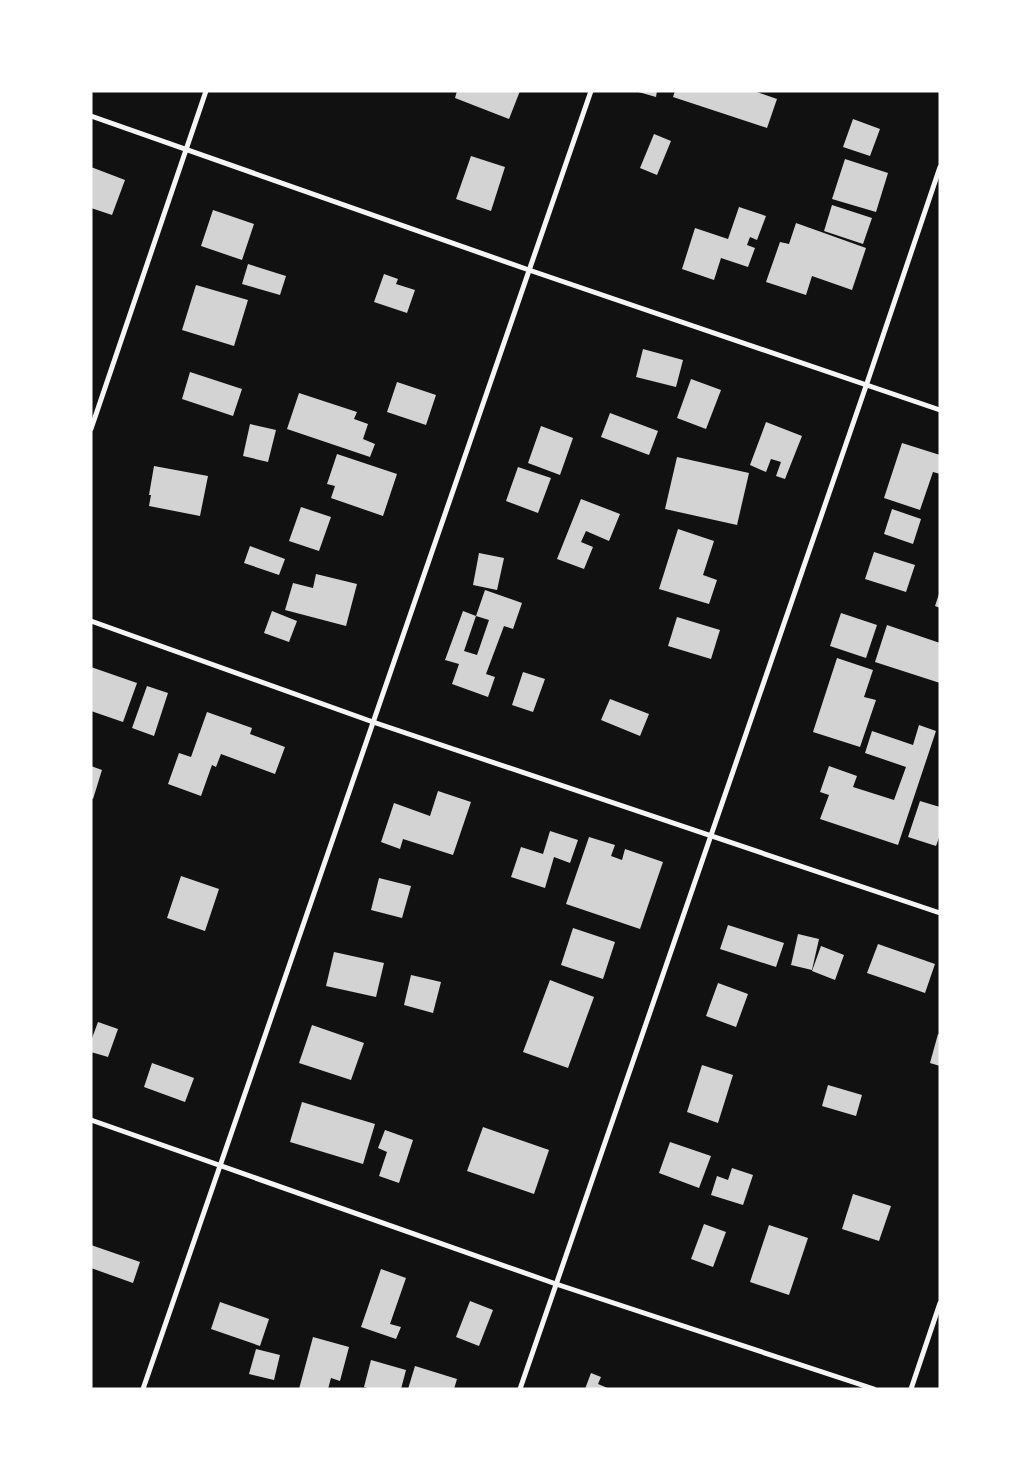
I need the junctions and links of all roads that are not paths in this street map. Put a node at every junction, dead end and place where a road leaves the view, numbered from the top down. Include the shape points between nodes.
1 (206, 91) edge
2 (591, 91) edge
3 (91, 116) edge
4 (187, 149) junction
5 (940, 168) edge
6 (529, 270) junction
7 (866, 386) junction
8 (940, 410) edge
9 (91, 429) edge
10 (91, 621) edge
11 (373, 722) junction
12 (710, 836) junction
13 (940, 913) edge
14 (91, 1120) edge
15 (220, 1166) junction
16 (556, 1284) junction
17 (940, 1304) edge
18 (143, 1389) edge
19 (520, 1389) edge
20 (874, 1389) edge
21 (911, 1389) edge

1 - 4 street
2 - 6 street
3 - 4 street
4 - 6 street
4 - 9 street
5 - 7 street
6 - 7 street
6 - 11 street
7 - 8 street
7 - 12 street
10 - 11 street
11 - 12 street
11 - 15 street
12 - 13 street
12 - 16 street
14 - 15 street
15 - 16 street
15 - 18 street
16 - 19 street
16 - 20 street
17 - 21 street

